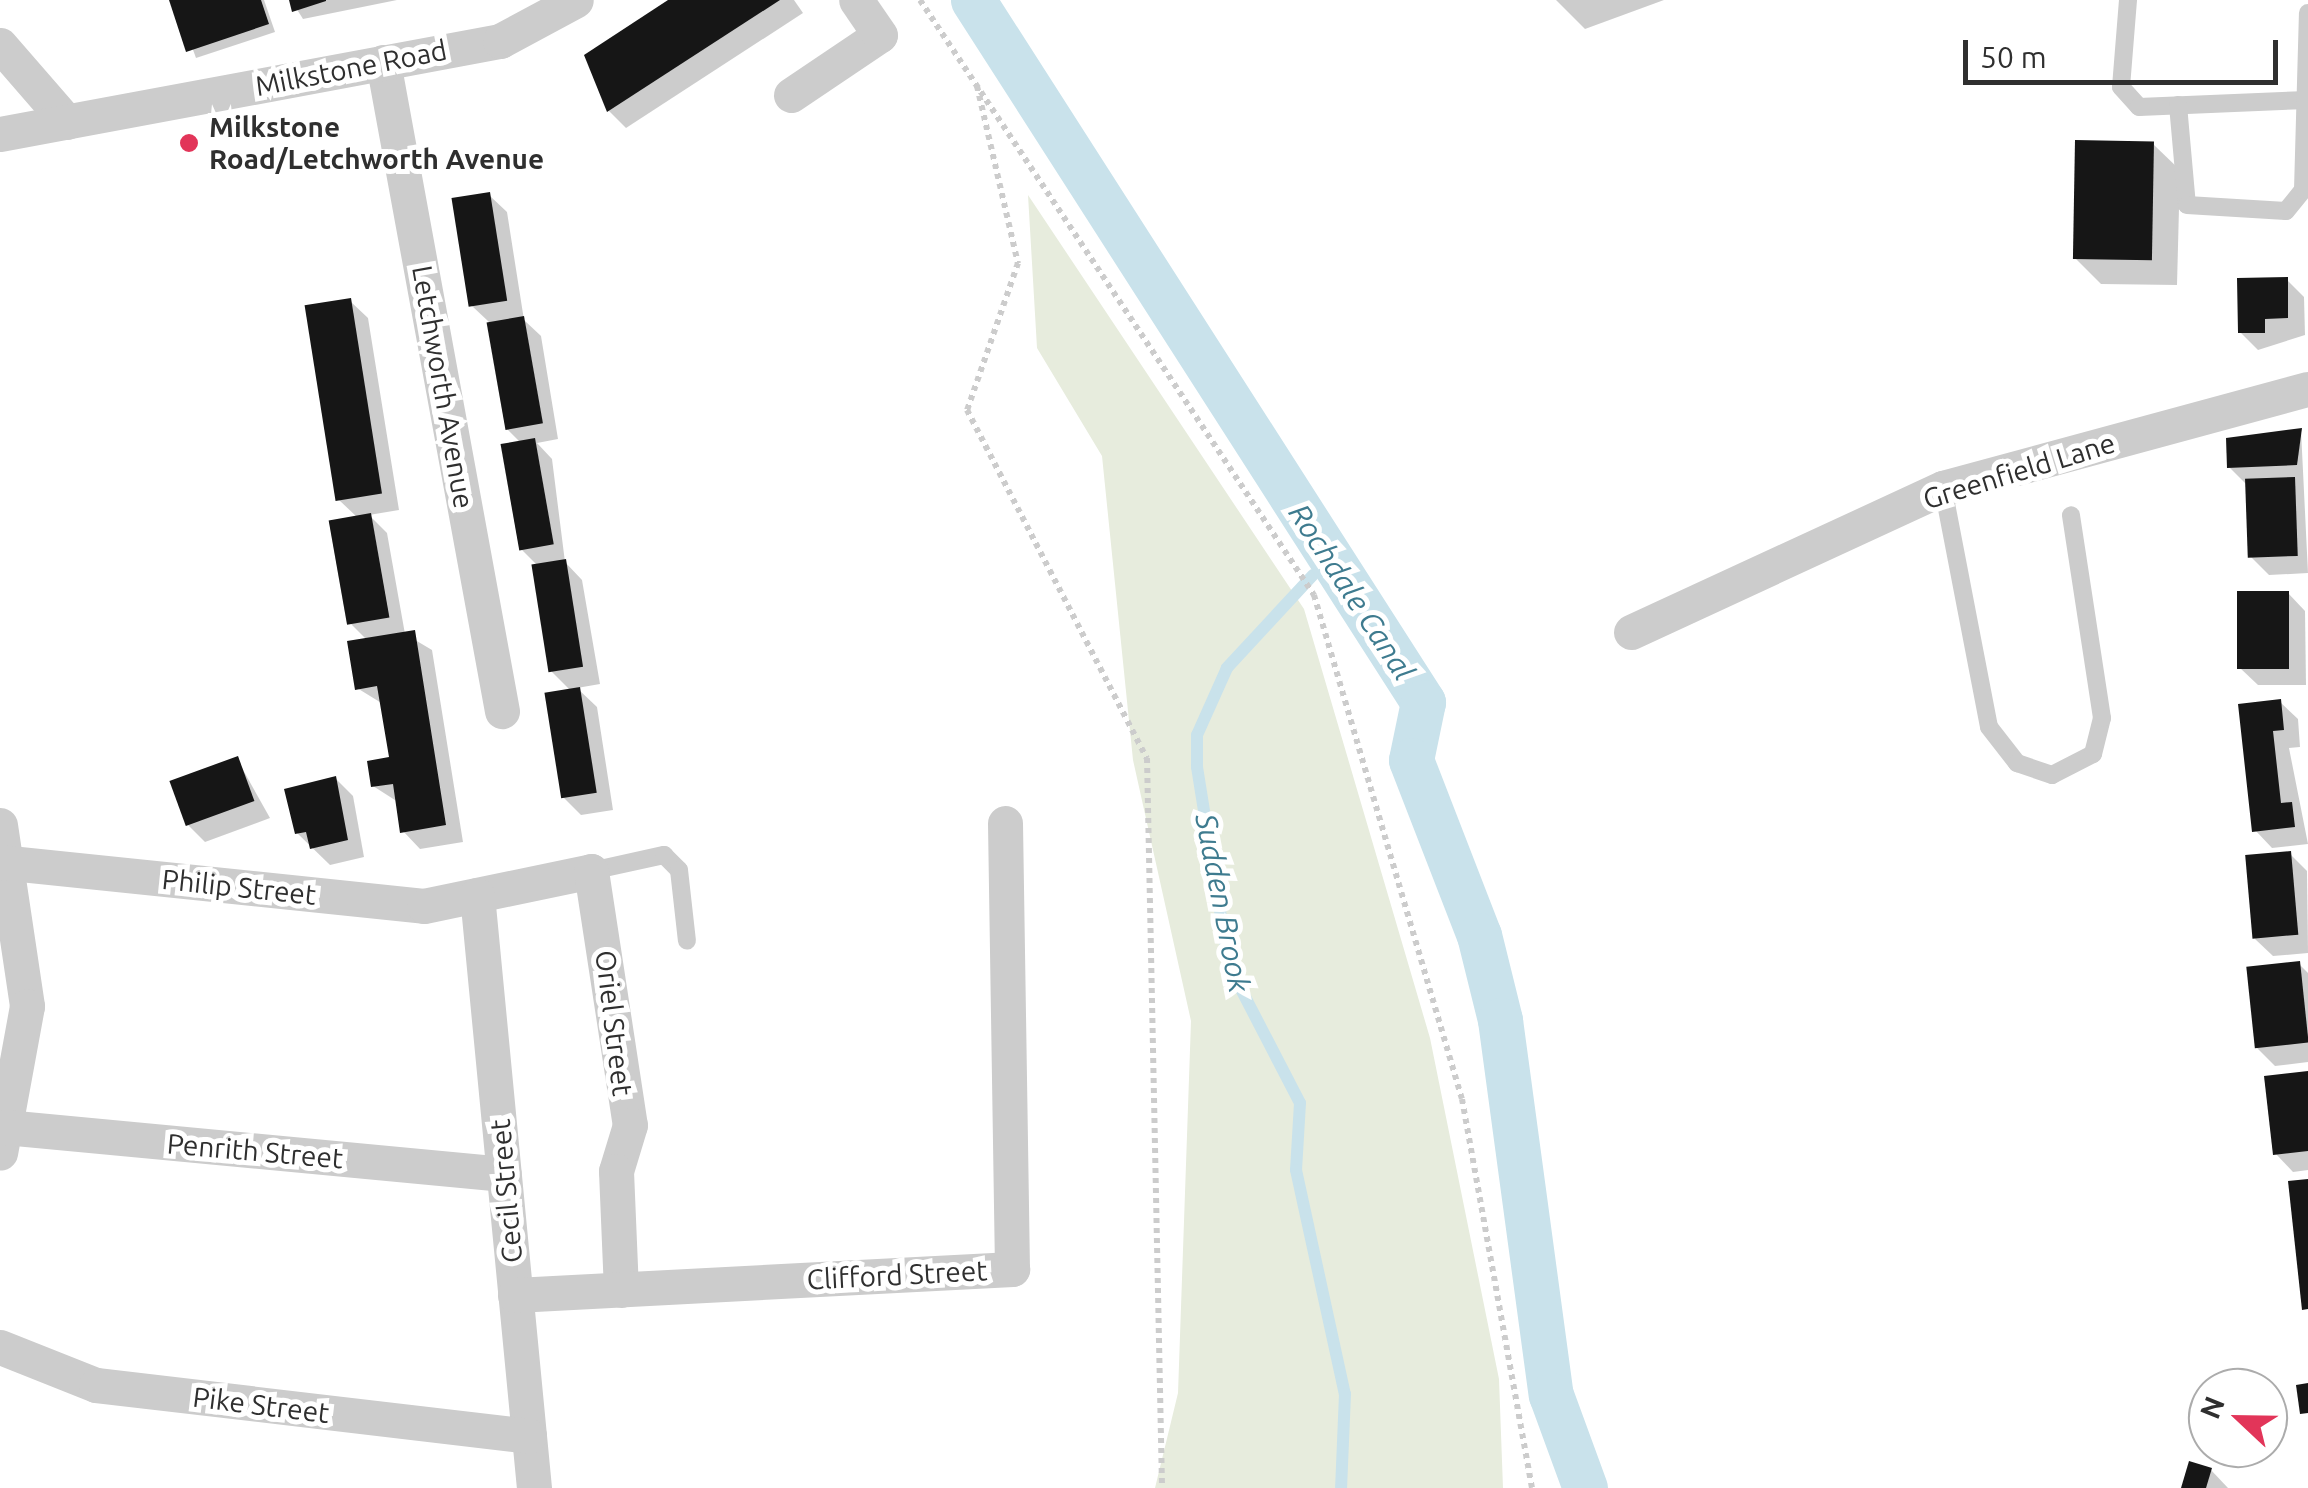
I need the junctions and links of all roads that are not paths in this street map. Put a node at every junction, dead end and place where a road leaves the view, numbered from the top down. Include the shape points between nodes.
1 (576, 0) edge
2 (856, 0) edge
3 (2128, 0) edge
4 (2308, 13) edge
5 (0, 46) edge
6 (383, 62) junction
7 (791, 95) dead end
8 (2306, 100) edge
9 (2178, 105) junction
10 (67, 122) junction
11 (0, 134) edge
12 (2308, 389) edge
13 (1943, 488) junction
14 (2072, 515) dead end
15 (1631, 632) dead end
16 (502, 711) dead end
17 (1006, 823) dead end
18 (0, 824) edge
19 (3, 863) edge
20 (591, 870) junction
21 (477, 894) junction
22 (686, 941) dead end
23 (2, 1140) edge
24 (504, 1174) junction
25 (621, 1290) junction
26 (516, 1295) junction
27 (0, 1347) edge
28 (529, 1436) junction
29 (534, 1488) edge

1 - 6 street, Milkstone Road via 500,40
2 - 7 street via 880,35
3 - 9 lane via 2126,99
4 - 8 lane
5 - 10 street
6 - 10 street, Milkstone Road
6 - 16 street, Letchworth Avenue
8 - 9 lane
8 - 9 lane via 2303,190 2272,215 2187,205
10 - 11 street, Milkstone Road
12 - 13 street, Greenfield Lane
13 - 14 lane via 1989,727 2016,763 2052,775 2093,754 2102,718
13 - 15 street, Greenfield Lane
17 - 25 street, Clifford Street via 1012,1269
18 - 19 street
19 - 21 street, Philip Street via 424,906
19 - 23 street via 28,1006
20 - 21 street
20 - 22 lane via 664,856 679,870
20 - 25 street, Oriel Street via 630,1125 616,1171
21 - 24 street, Cecil Street
23 - 24 street, Penrith Street
24 - 26 street, Cecil Street
25 - 26 street, Clifford Street
26 - 28 street, Cecil Street
27 - 28 street, Pike Street via 96,1385
28 - 29 street, Cecil Street

